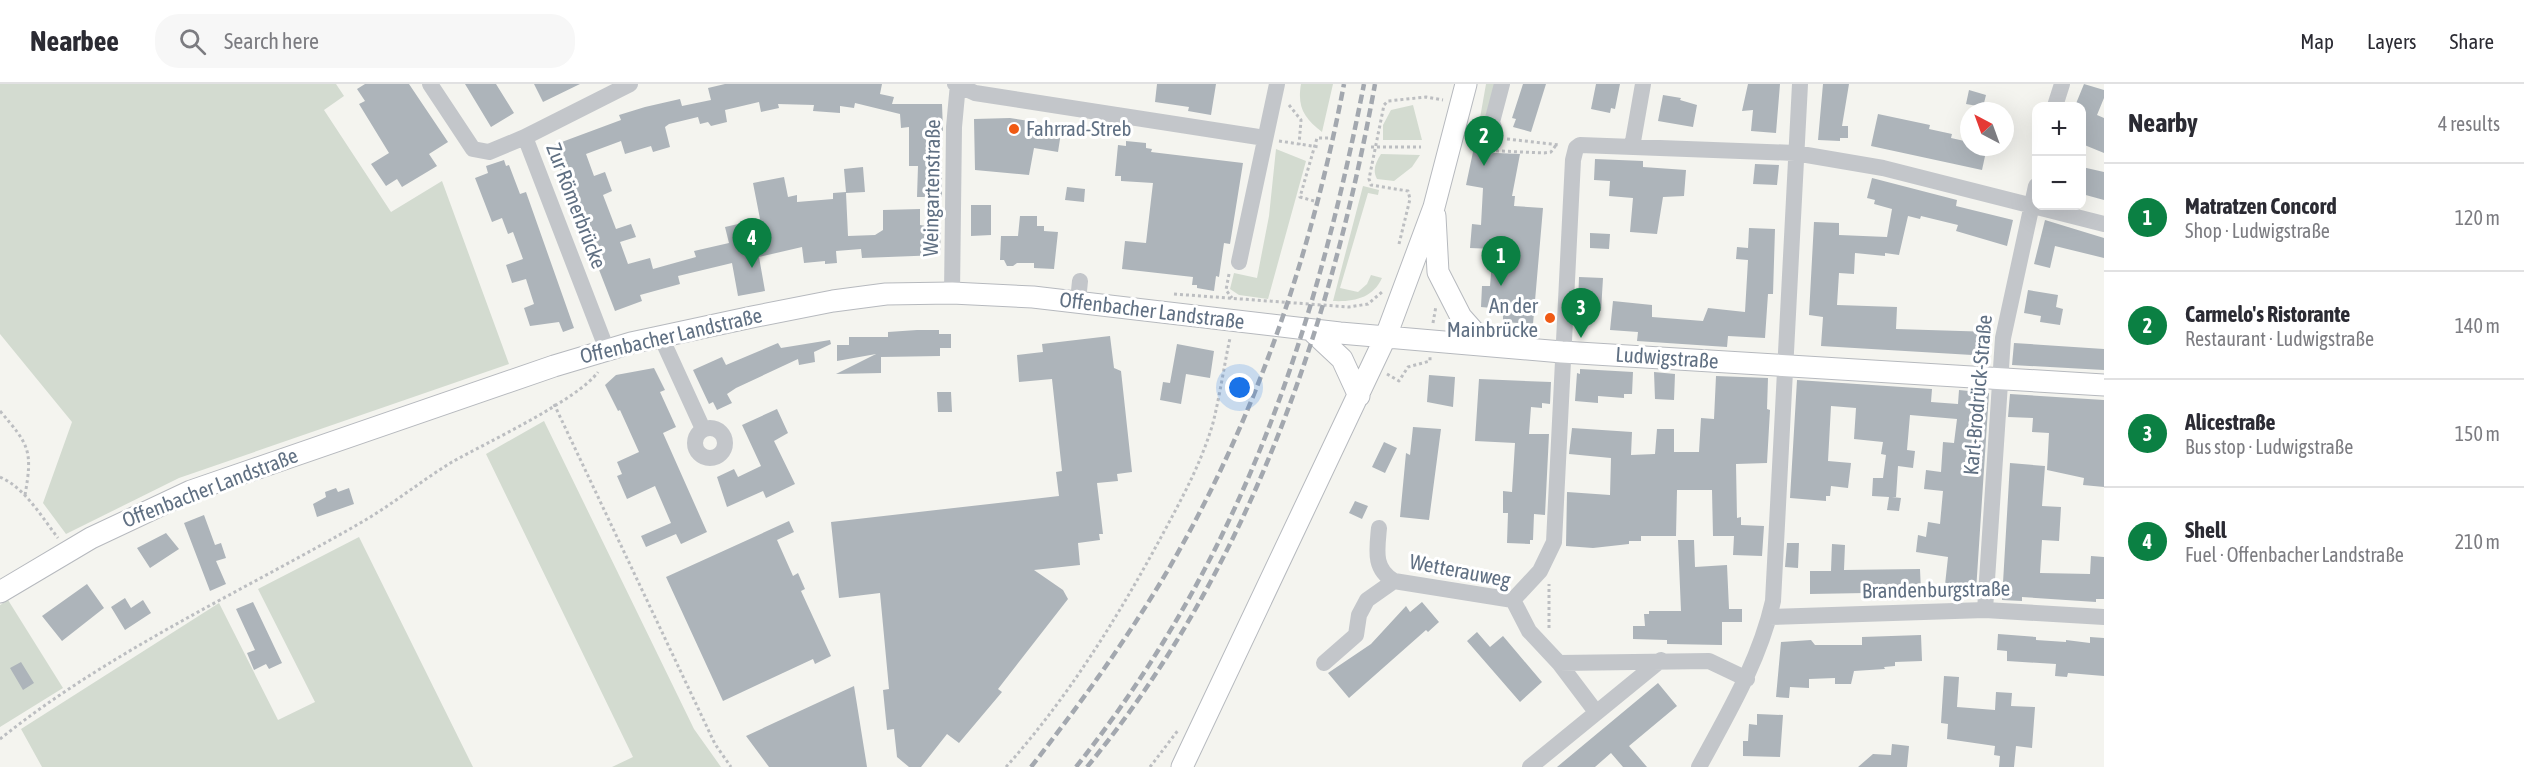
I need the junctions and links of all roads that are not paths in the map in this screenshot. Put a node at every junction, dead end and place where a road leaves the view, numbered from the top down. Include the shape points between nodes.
1 (430, 84) edge
2 (630, 84) edge
3 (1466, 84) edge
4 (1502, 84) edge
5 (1643, 84) edge
6 (1800, 84) edge
7 (2062, 84) edge
8 (957, 85) edge
9 (1276, 85) edge
10 (2056, 102) edge
11 (1501, 135) road end
12 (525, 137) junction
13 (1265, 138) junction
14 (1632, 147) junction
15 (1795, 153) junction
16 (2032, 205) joint
17 (1434, 207) junction
18 (2051, 210) edge
19 (2104, 224) edge
20 (1239, 262) dead end
21 (952, 293) junction
22 (1311, 330) junction
23 (1386, 336) junction
24 (661, 337) junction
25 (1485, 344) junction
26 (607, 350) junction
27 (1562, 352) junction
28 (1785, 366) junction
29 (1999, 380) junction
30 (2104, 386) edge
31 (1359, 396) junction
32 (703, 429) dead end
33 (1378, 528) dead end
34 (1394, 581) junction
35 (0, 592) edge
36 (1513, 600) junction
37 (1985, 610) junction
38 (1769, 617) junction
39 (2104, 617) edge
40 (1554, 657) junction
41 (1661, 660) junction
42 (1324, 663) dead end
43 (1747, 679) junction
44 (1596, 712) junction
45 (1182, 767) edge
46 (1530, 767) edge
47 (1699, 767) edge

1 - 12 street, Zur Römerbrücke via 473,149 489,152
2 - 12 street
3 - 17 main road
4 - 11 street via 1492,122
5 - 14 street
6 - 15 street
7 - 10 street
8 - 13 street via 975,93 1091,118
8 - 21 street, Weingartenstraße
9 - 13 street
12 - 26 street, Zur Römerbrücke
13 - 20 street
14 - 15 street
14 - 27 street via 1576,148
15 - 16 street via 1867,165
15 - 28 street
16 - 29 street, Karl-Brodrück-Straße via 2004,332
17 - 23 main road
17 - 25 main road via 1438,272 1461,317
18 - 19 street
21 - 22 main road, Offenbacher Landstraße via 1079,291 1233,320
21 - 24 main road, Offenbacher Landstraße via 886,294 833,301
22 - 23 main road, Offenbacher Landstraße
22 - 31 main road via 1342,359
23 - 25 main road, Ludwigstraße
23 - 31 main road
24 - 26 main road, Offenbacher Landstraße
24 - 32 street
25 - 27 main road, Ludwigstraße
26 - 35 main road, Offenbacher Landstraße via 224,478 132,516
27 - 28 main road, Ludwigstraße
27 - 36 street via 1554,542 1540,571
28 - 29 main road, Ludwigstraße
28 - 38 street
29 - 30 main road, Ludwigstraße
29 - 37 street, Karl-Brodrück-Straße
31 - 45 main road
33 - 34 street, Wetterauweg via 1378,564 1383,575
34 - 36 street, Wetterauweg
34 - 42 street, Wetterauweg via 1367,600 1356,634
36 - 40 street, Wetterauweg via 1529,631
37 - 38 street, Brandenburgstraße
37 - 39 street, Brandenburgstraße
38 - 43 street
40 - 41 street
40 - 44 street, Wetterauweg
41 - 43 street via 1709,660
41 - 44 street
43 - 47 street
44 - 46 street

